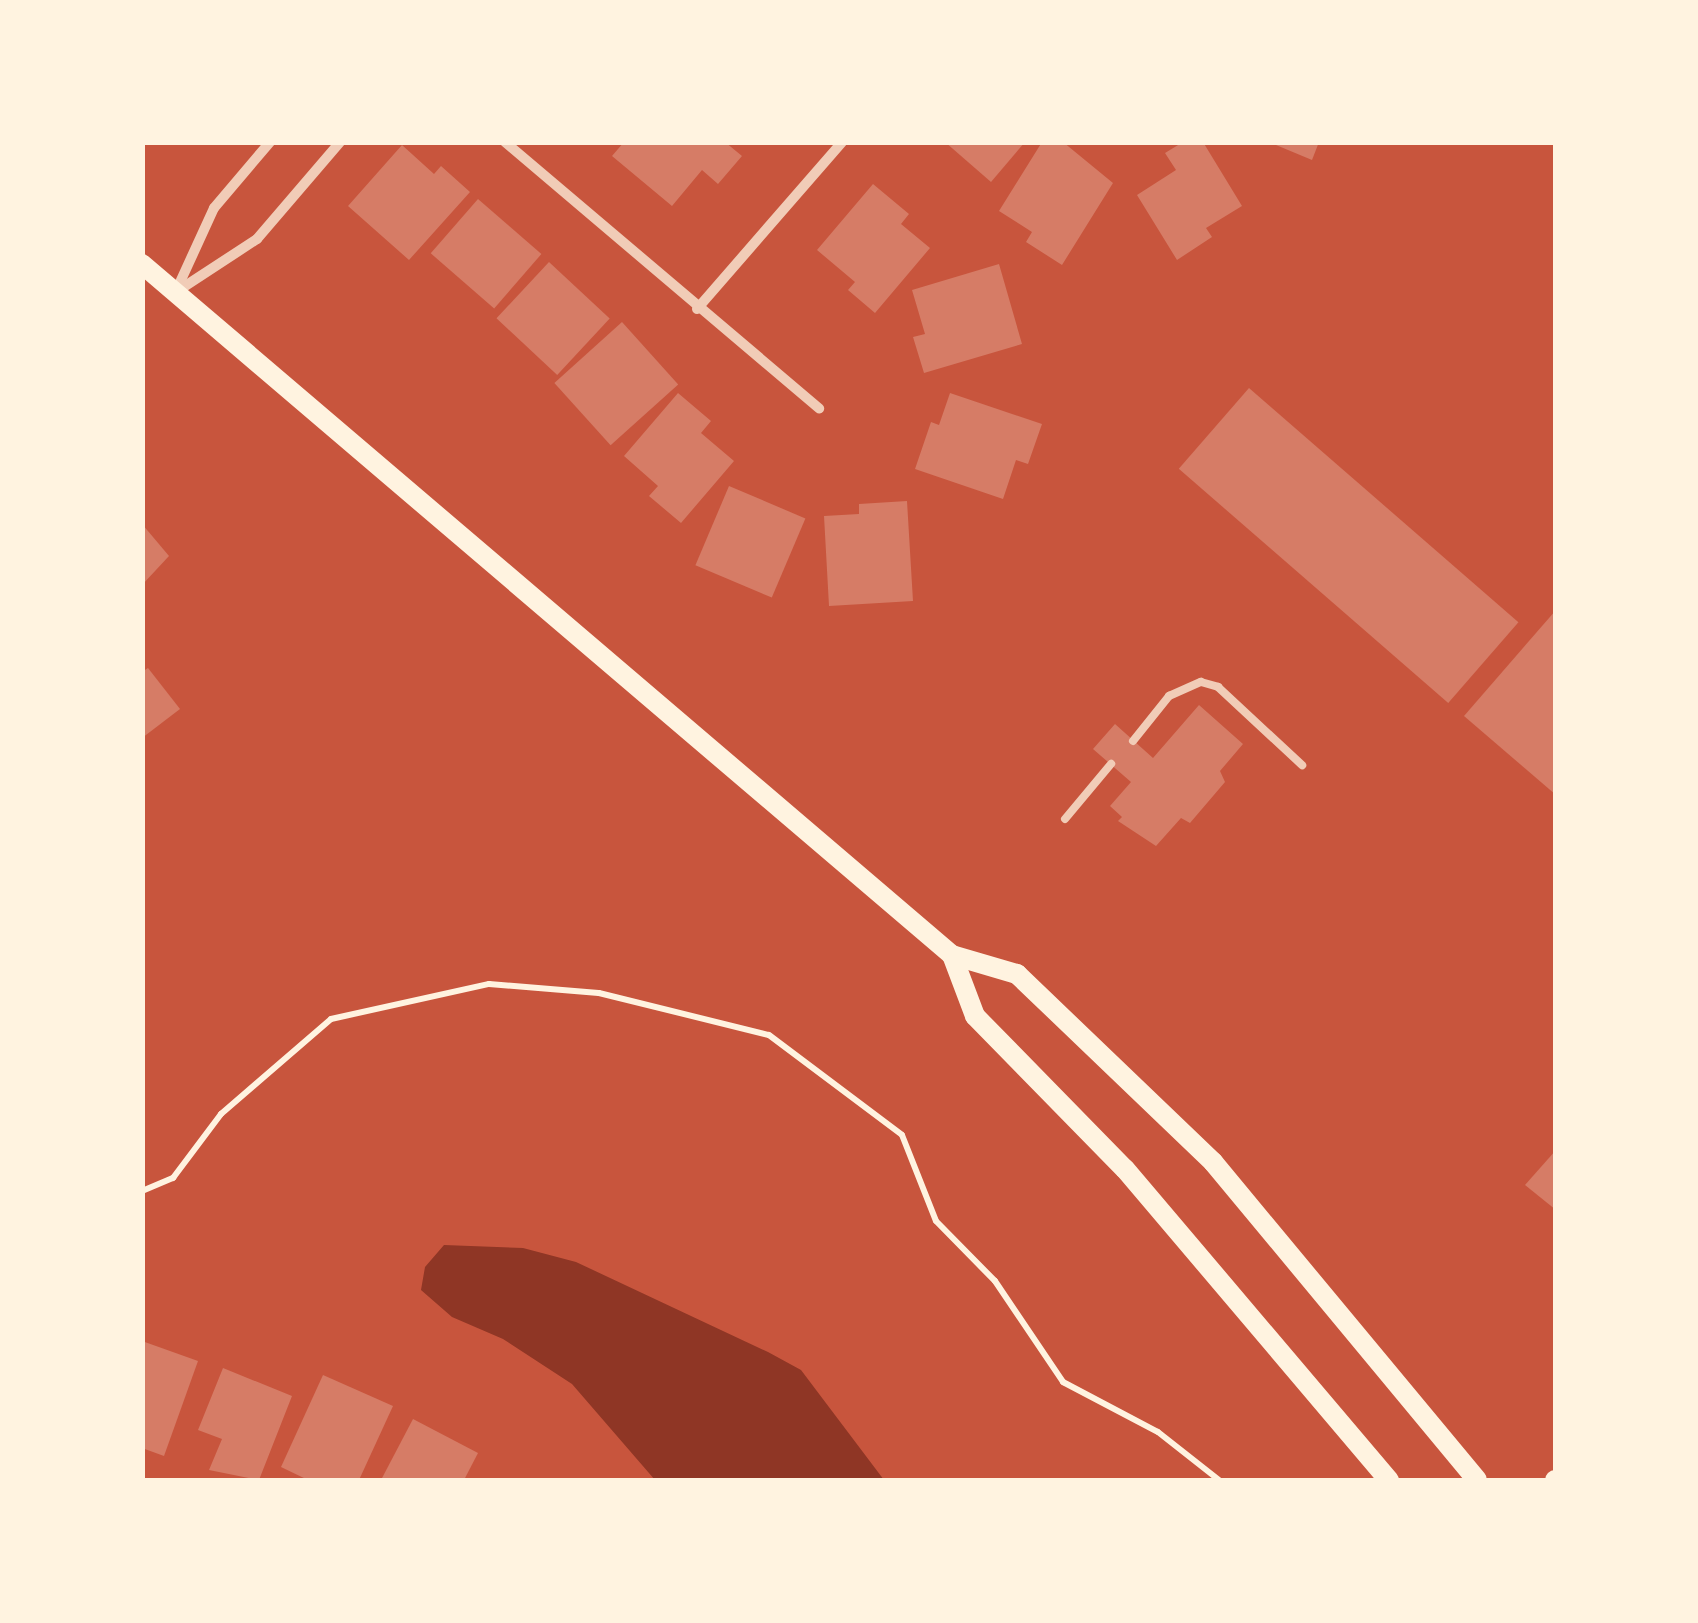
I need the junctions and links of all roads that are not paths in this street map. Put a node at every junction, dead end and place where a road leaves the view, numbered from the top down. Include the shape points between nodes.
1 (270, 142) edge
2 (340, 142) edge
3 (506, 142) edge
4 (842, 142) edge
5 (142, 264) edge
6 (176, 292) junction
7 (697, 309) junction
8 (819, 408) dead end
9 (1133, 740) dead end
10 (1111, 764) dead end
11 (1302, 765) dead end
12 (1065, 818) dead end
13 (952, 955) junction
14 (1390, 1480) edge
15 (1476, 1480) edge

1 - 6 street via 214,208
2 - 6 street via 257,239
3 - 7 street
4 - 7 street
5 - 6 main road
6 - 13 main road
7 - 8 street
9 - 11 lane via 1168,696 1201,682 1218,688
10 - 12 lane
13 - 14 main road via 975,1016 1125,1169
13 - 15 main road via 1017,974 1175,1120

